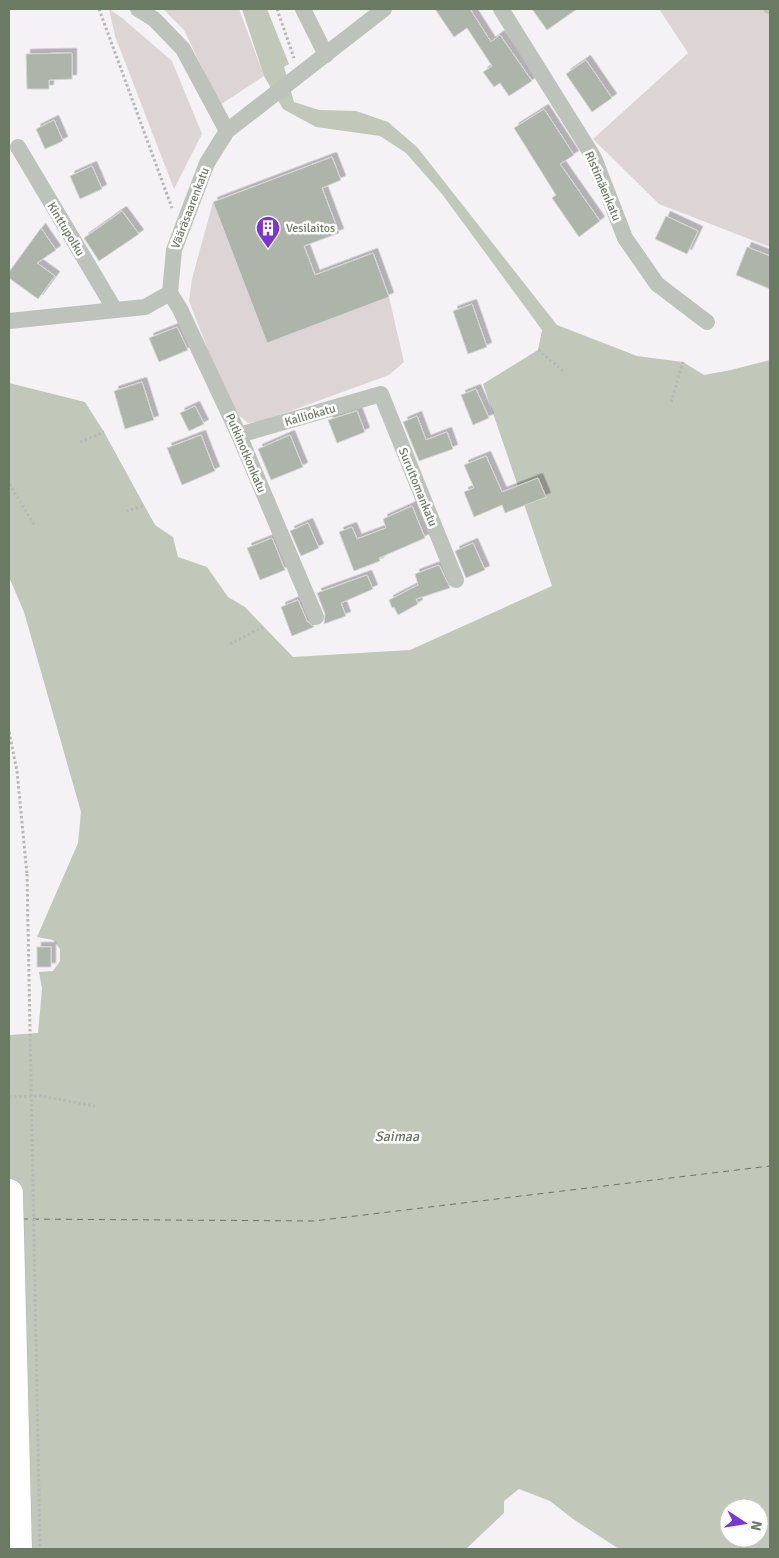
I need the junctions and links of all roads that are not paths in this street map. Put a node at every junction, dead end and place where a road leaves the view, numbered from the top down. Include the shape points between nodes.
1 (138, 9) edge
2 (303, 9) edge
3 (384, 9) edge
4 (501, 9) edge
5 (326, 55) junction
6 (227, 131) junction
7 (18, 147) dead end
8 (170, 294) junction
9 (115, 310) junction
10 (9, 321) edge
11 (707, 322) dead end
12 (381, 394) joint
13 (239, 435) junction
14 (456, 580) dead end
15 (316, 617) dead end
16 (9, 1193) edge
17 (18, 1549) edge

1 - 6 street via 154,19 183,49
2 - 5 street
3 - 5 street, Vääräsaarenkatu
4 - 11 street, Ristimäenkatu via 594,158 624,238 657,284
5 - 6 street, Vääräsaarenkatu via 295,71 266,100
6 - 8 street, Vääräsaarenkatu via 207,163 174,250
7 - 9 street, Kinttupolku
8 - 9 street via 145,307
8 - 13 street, Putkinotkonkatu via 180,308
9 - 10 street
12 - 13 street, Kalliokatu
12 - 14 street, Suruttomankatu
13 - 15 street, Putkinotkonkatu
16 - 17 highway

